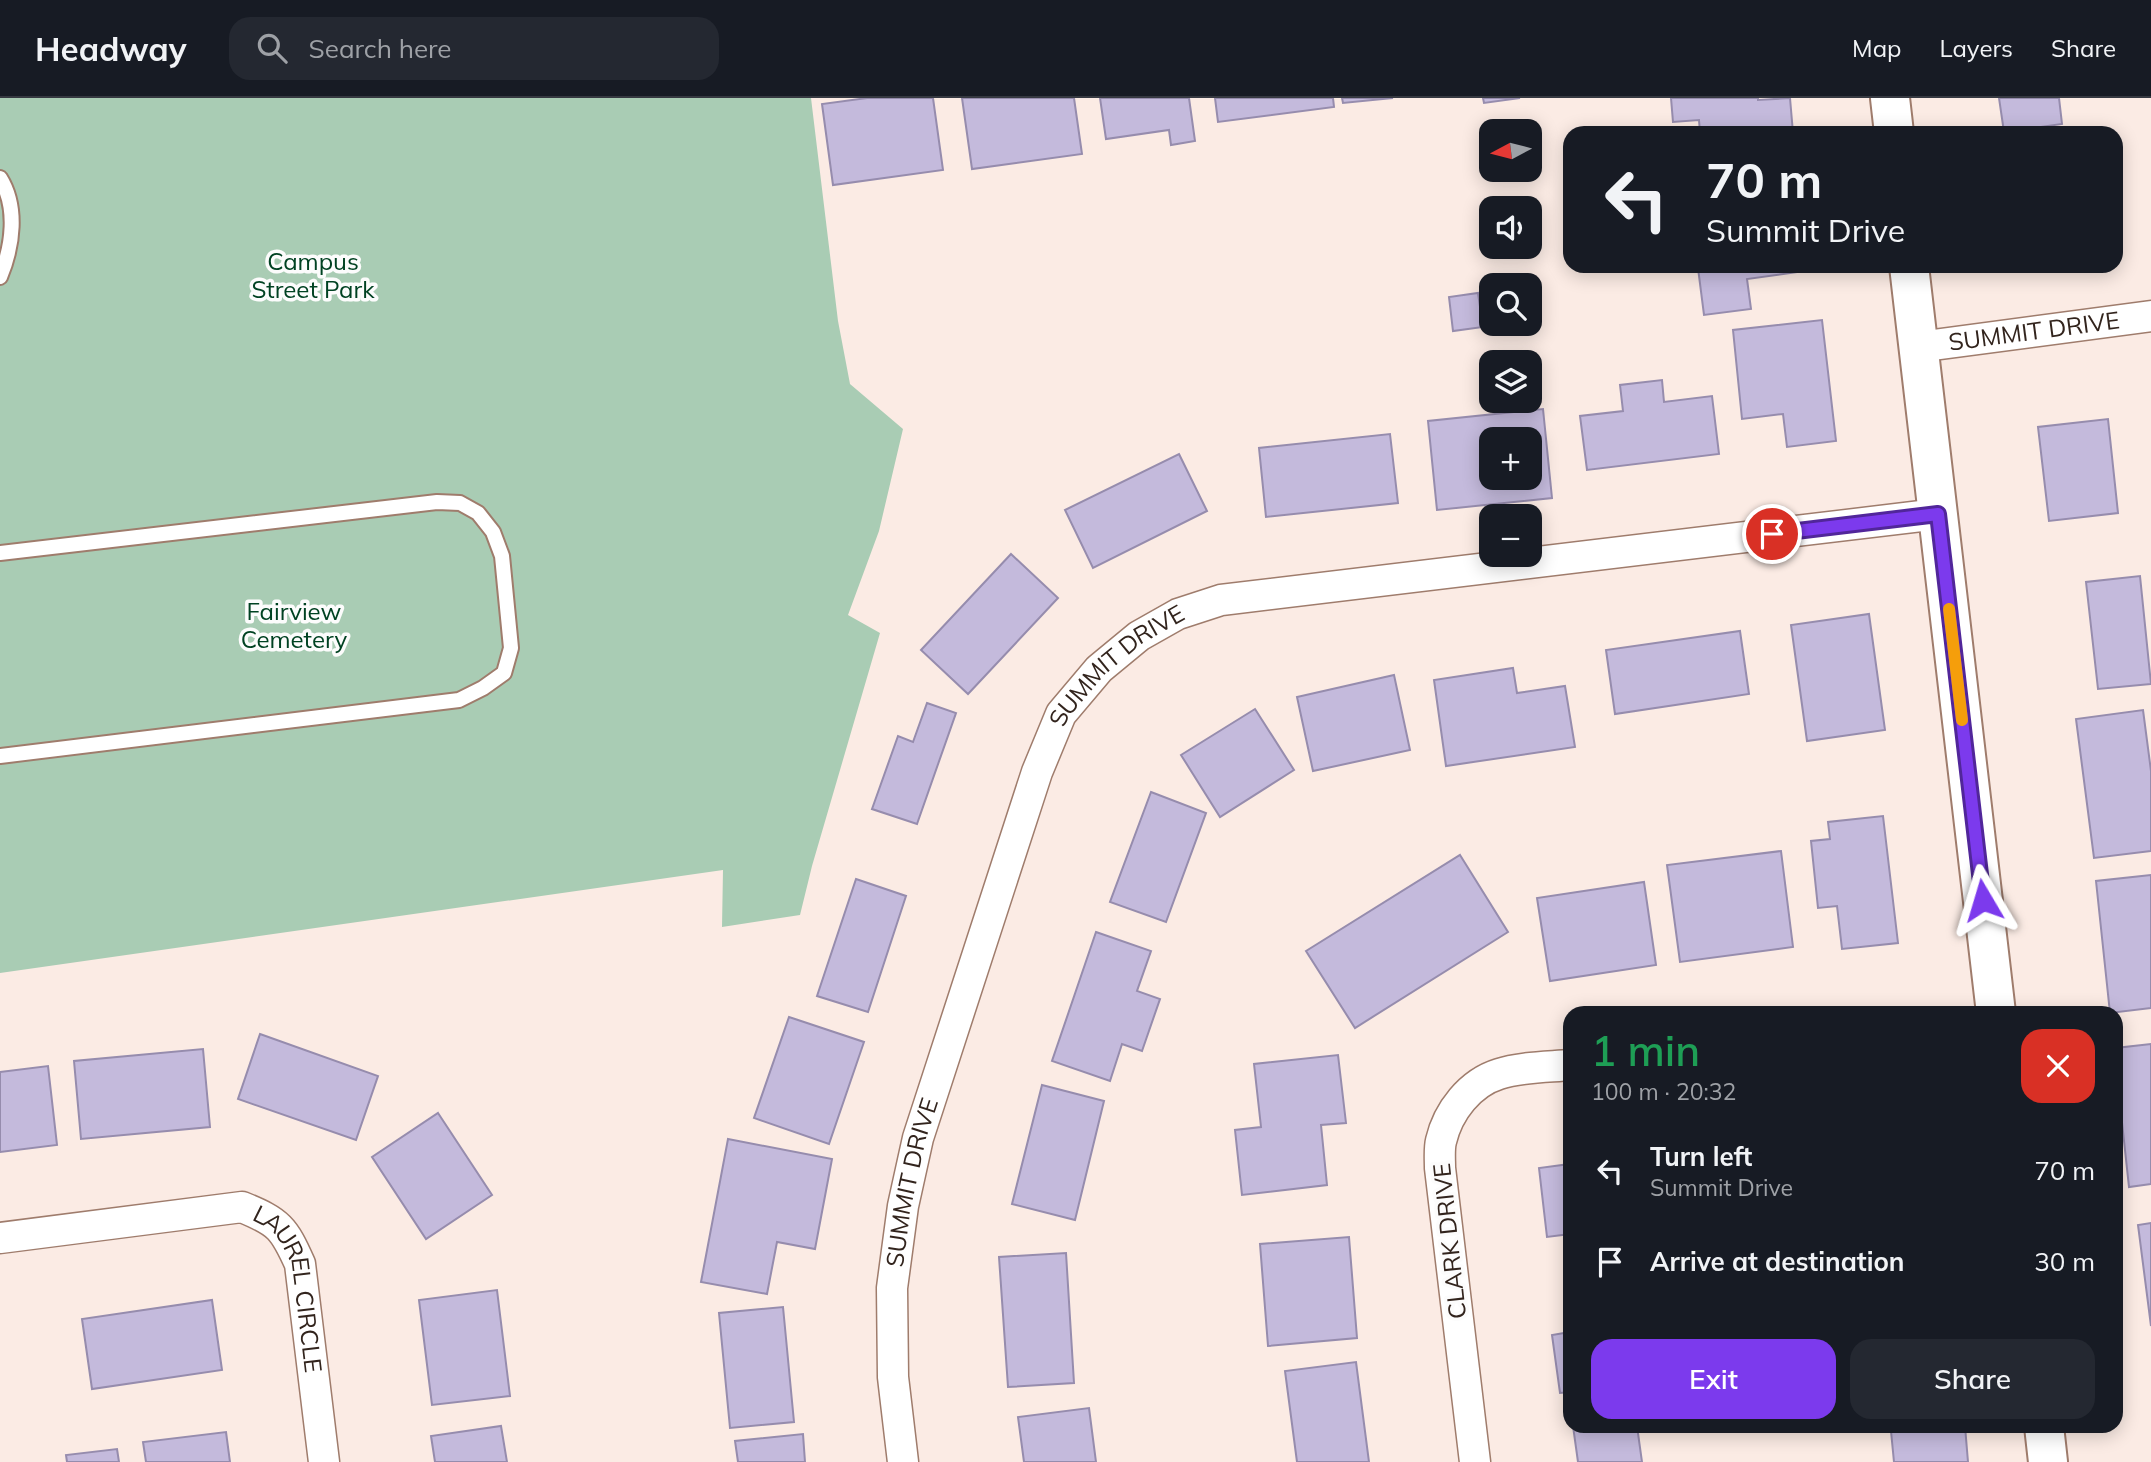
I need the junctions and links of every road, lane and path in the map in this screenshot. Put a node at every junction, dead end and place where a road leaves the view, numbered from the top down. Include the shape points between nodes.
1 (1890, 98) edge
2 (1893, 126) edge
3 (0, 178) edge
4 (1910, 273) edge
5 (0, 277) edge
6 (2151, 316) edge
7 (1918, 347) junction
8 (1938, 514) junction
9 (0, 553) edge
10 (3, 754) edge
11 (1988, 1006) edge
12 (1563, 1066) edge
13 (0, 1238) edge
14 (2044, 1433) edge
15 (324, 1462) edge
16 (903, 1462) edge
17 (1475, 1462) edge
18 (2048, 1462) edge

1 - 2 main road
3 - 5 lane via 13,227
4 - 7 main road
6 - 7 street, SUMMIT DRIVE
7 - 8 main road
8 - 11 main road
8 - 16 street, SUMMIT DRIVE via 1221,600 1178,614 1139,636 1099,669 1061,714 1037,772 918,1138 892,1289 893,1377
9 - 10 lane via 460,503 478,513 493,532 502,556 511,648 504,673 458,700
12 - 17 street, CLARK DRIVE via 1500,1073 1480,1082 1449,1118 1440,1142
13 - 15 street, LAUREL CIRCLE via 242,1207 268,1217 288,1236 300,1264
14 - 18 main road

